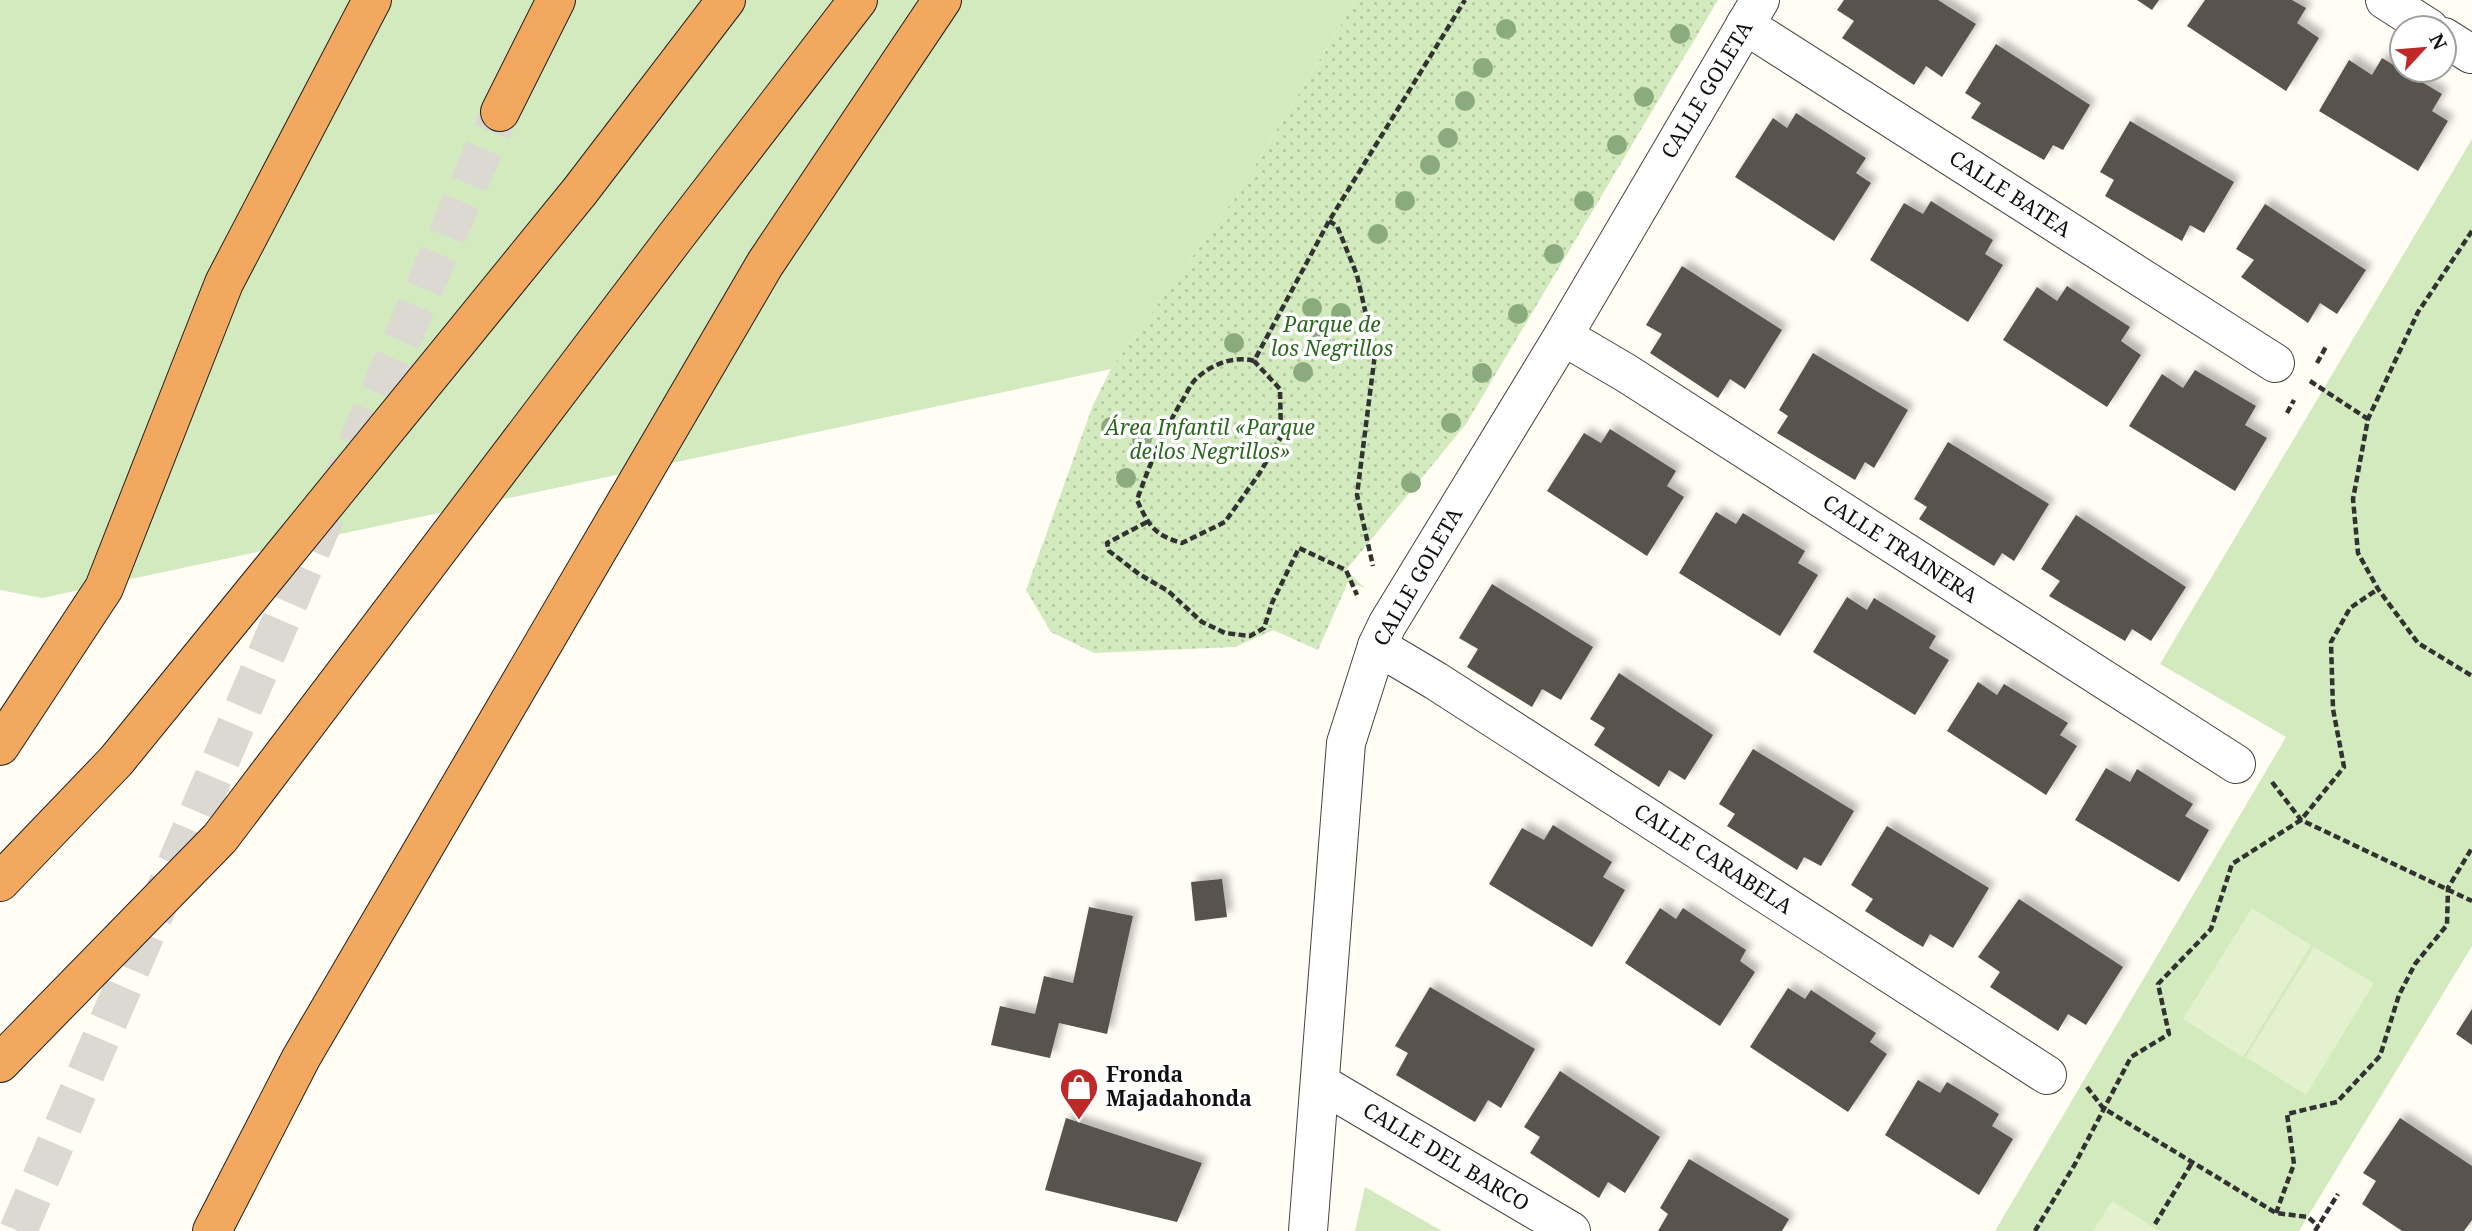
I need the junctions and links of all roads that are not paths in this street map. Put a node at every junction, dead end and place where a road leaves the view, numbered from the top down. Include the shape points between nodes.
1 (372, 0) edge
2 (556, 0) edge
3 (726, 0) edge
4 (858, 0) edge
5 (942, 0) edge
6 (2385, 0) edge
7 (1753, 13) edge
8 (2407, 14) edge
9 (500, 112) tunnel mouth
10 (1563, 336) junction
11 (2291, 371) road end
12 (1377, 646) junction
13 (0, 746) edge
14 (2250, 768) road end
15 (0, 882) edge
16 (301, 1058) junction
17 (0, 1063) edge
18 (2064, 1078) road end
19 (1320, 1083) junction
20 (212, 1231) edge
21 (232, 1231) edge
22 (1308, 1231) edge
23 (1571, 1231) edge

1 - 13 highway via 224,284 104,588
2 - 9 highway
3 - 15 highway via 580,191 116,761
4 - 17 highway via 220,838
5 - 16 highway via 765,264
6 - 8 street
7 - 10 street, CALLE GOLETA
7 - 11 street, CALLE BATEA
10 - 12 street, CALLE GOLETA
10 - 14 street, CALLE TRAINERA
12 - 18 street, CALLE CARABELA
12 - 19 street, CALLE GOLETA via 1346,743
16 - 20 highway
16 - 21 highway
19 - 22 street, CALLE GOLETA
19 - 23 street, CALLE DEL BARCO

